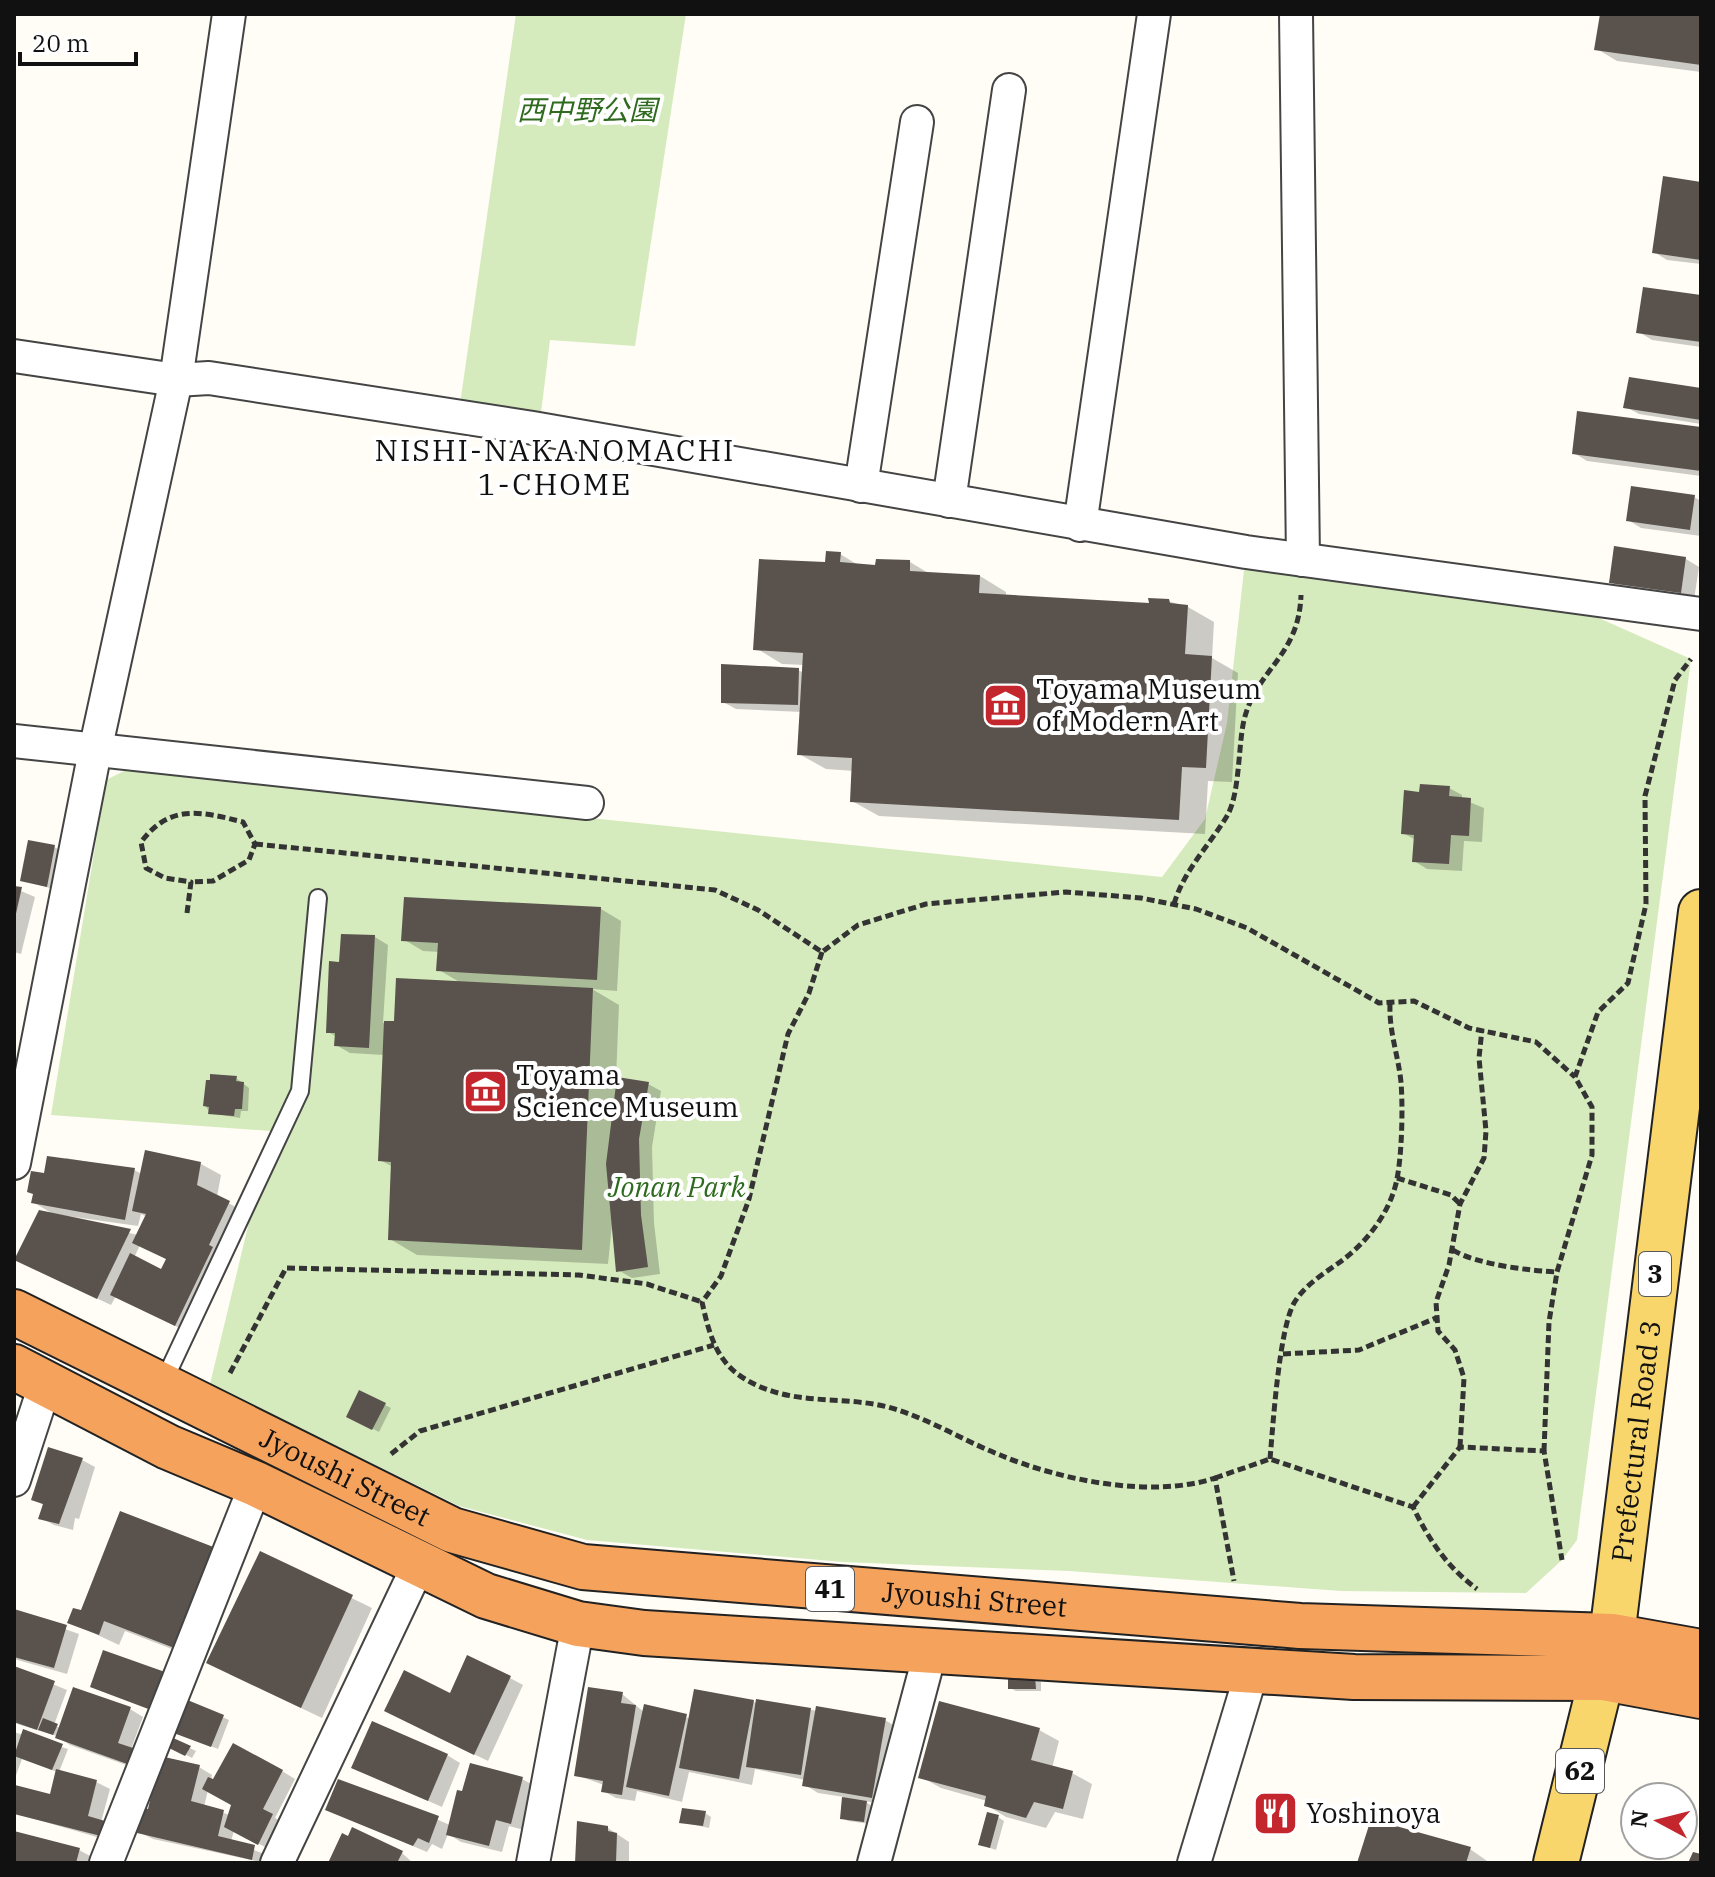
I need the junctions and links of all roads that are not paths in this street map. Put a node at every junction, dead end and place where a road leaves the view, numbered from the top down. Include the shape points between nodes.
1 (229, 14) edge
2 (1154, 14) edge
3 (1296, 14) edge
4 (1009, 90) dead end
5 (917, 122) dead end
6 (14, 356) edge
7 (176, 380) junction
8 (861, 486) junction
9 (949, 501) junction
10 (1080, 525) junction
11 (1303, 560) junction
12 (1701, 614) edge
13 (14, 741) edge
14 (95, 751) junction
15 (587, 803) dead end
16 (318, 898) dead end
17 (1701, 912) edge
18 (14, 1163) edge
19 (14, 1312) edge
20 (30, 1375) edge
21 (162, 1386) junction
22 (14, 1480) edge
23 (256, 1484) junction
24 (419, 1564) junction
25 (578, 1624) junction
26 (1612, 1636) junction
27 (1701, 1652) edge
28 (930, 1653) junction
29 (1252, 1671) junction
30 (1604, 1678) junction
31 (1701, 1696) edge
32 (106, 1863) edge
33 (277, 1863) edge
34 (533, 1863) edge
35 (874, 1863) edge
36 (1194, 1863) edge
37 (1556, 1863) edge

1 - 7 street
2 - 10 street
3 - 11 street
4 - 9 street
5 - 8 street
6 - 7 street
7 - 8 street via 209,378
7 - 14 street
8 - 9 street
9 - 10 street
10 - 11 street
11 - 12 street
13 - 14 street
14 - 15 street
14 - 18 street
16 - 21 lane via 300,1091
17 - 26 main road, Prefectural Road 3 / 3
19 - 21 highway, Jyoushi Street / 41
20 - 22 street
20 - 23 highway, Jyoushi Street / 41 via 168,1447
21 - 26 highway, Jyoushi Street / 41 via 452,1530 583,1567 1300,1626
23 - 24 highway, Jyoushi Street / 41
23 - 32 street
24 - 25 highway, Jyoushi Street / 41 via 486,1596
24 - 33 street
25 - 28 highway, Jyoushi Street / 41
25 - 34 street
26 - 27 highway, Jyoushi Street / 41
26 - 30 main road, 62
28 - 29 highway, Jyoushi Street / 41
28 - 35 street
29 - 30 highway, Jyoushi Street / 41
29 - 36 street
30 - 31 highway, Jyoushi Street / 41
30 - 37 main road, 62

